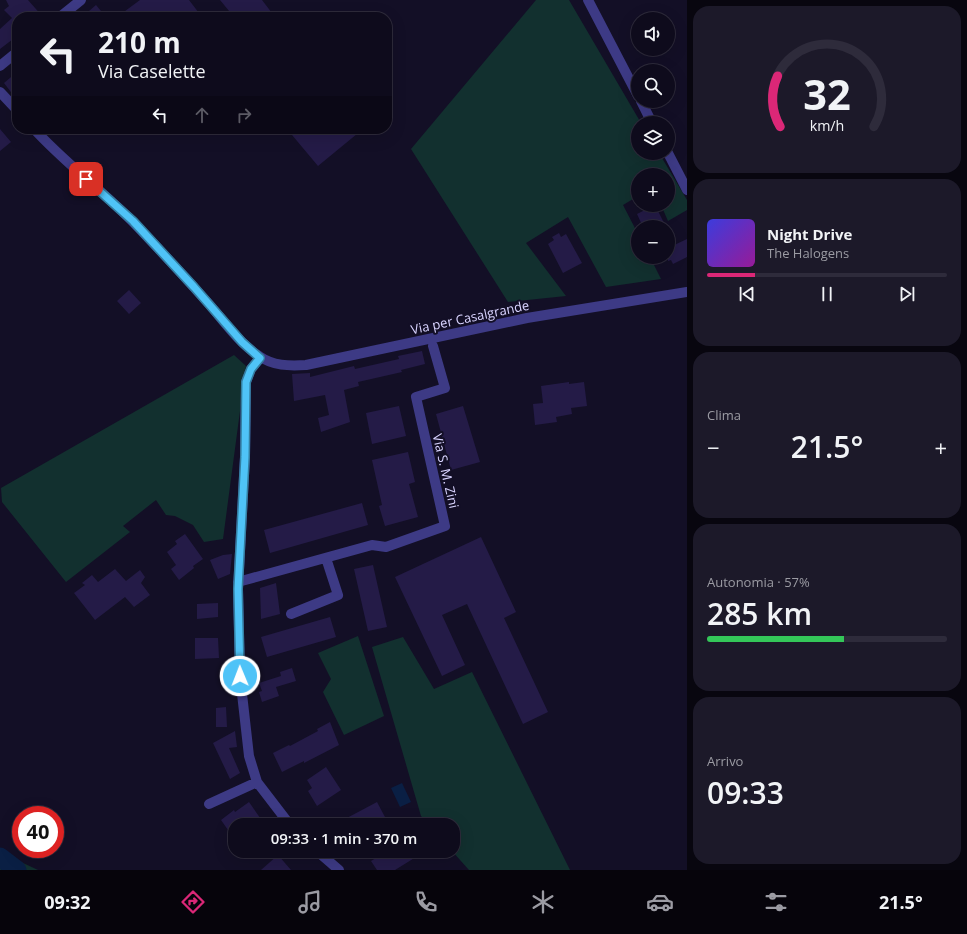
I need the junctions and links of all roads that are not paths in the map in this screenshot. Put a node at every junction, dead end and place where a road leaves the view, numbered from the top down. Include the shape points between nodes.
1 (81, 0) edge
2 (588, 0) edge
3 (66, 12) edge
4 (12, 56) edge
5 (0, 66) edge
6 (631, 83) edge
7 (0, 92) edge
8 (12, 105) edge
9 (39, 134) edge
10 (672, 160) edge
11 (687, 190) edge
12 (687, 292) edge
13 (433, 346) dead end
14 (260, 358) junction
15 (326, 558) junction
16 (238, 582) junction
17 (291, 614) dead end
18 (257, 782) junction
19 (209, 804) dead end
20 (285, 818) edge
21 (325, 858) edge
22 (339, 870) edge

1 - 3 street
2 - 6 street
4 - 5 street
7 - 8 street
9 - 14 street via 133,221 242,342
10 - 11 street
12 - 14 street, Via per Casalgrande via 527,318 306,365 280,365
13 - 15 street, Via S. M. Zini via 445,388 416,397 445,526 386,547 372,545
14 - 16 street via 251,369 246,382
15 - 16 street, Via S. M. Zini
15 - 17 street via 338,595
16 - 18 street via 240,676 249,756
18 - 19 street
18 - 20 street
21 - 22 street

